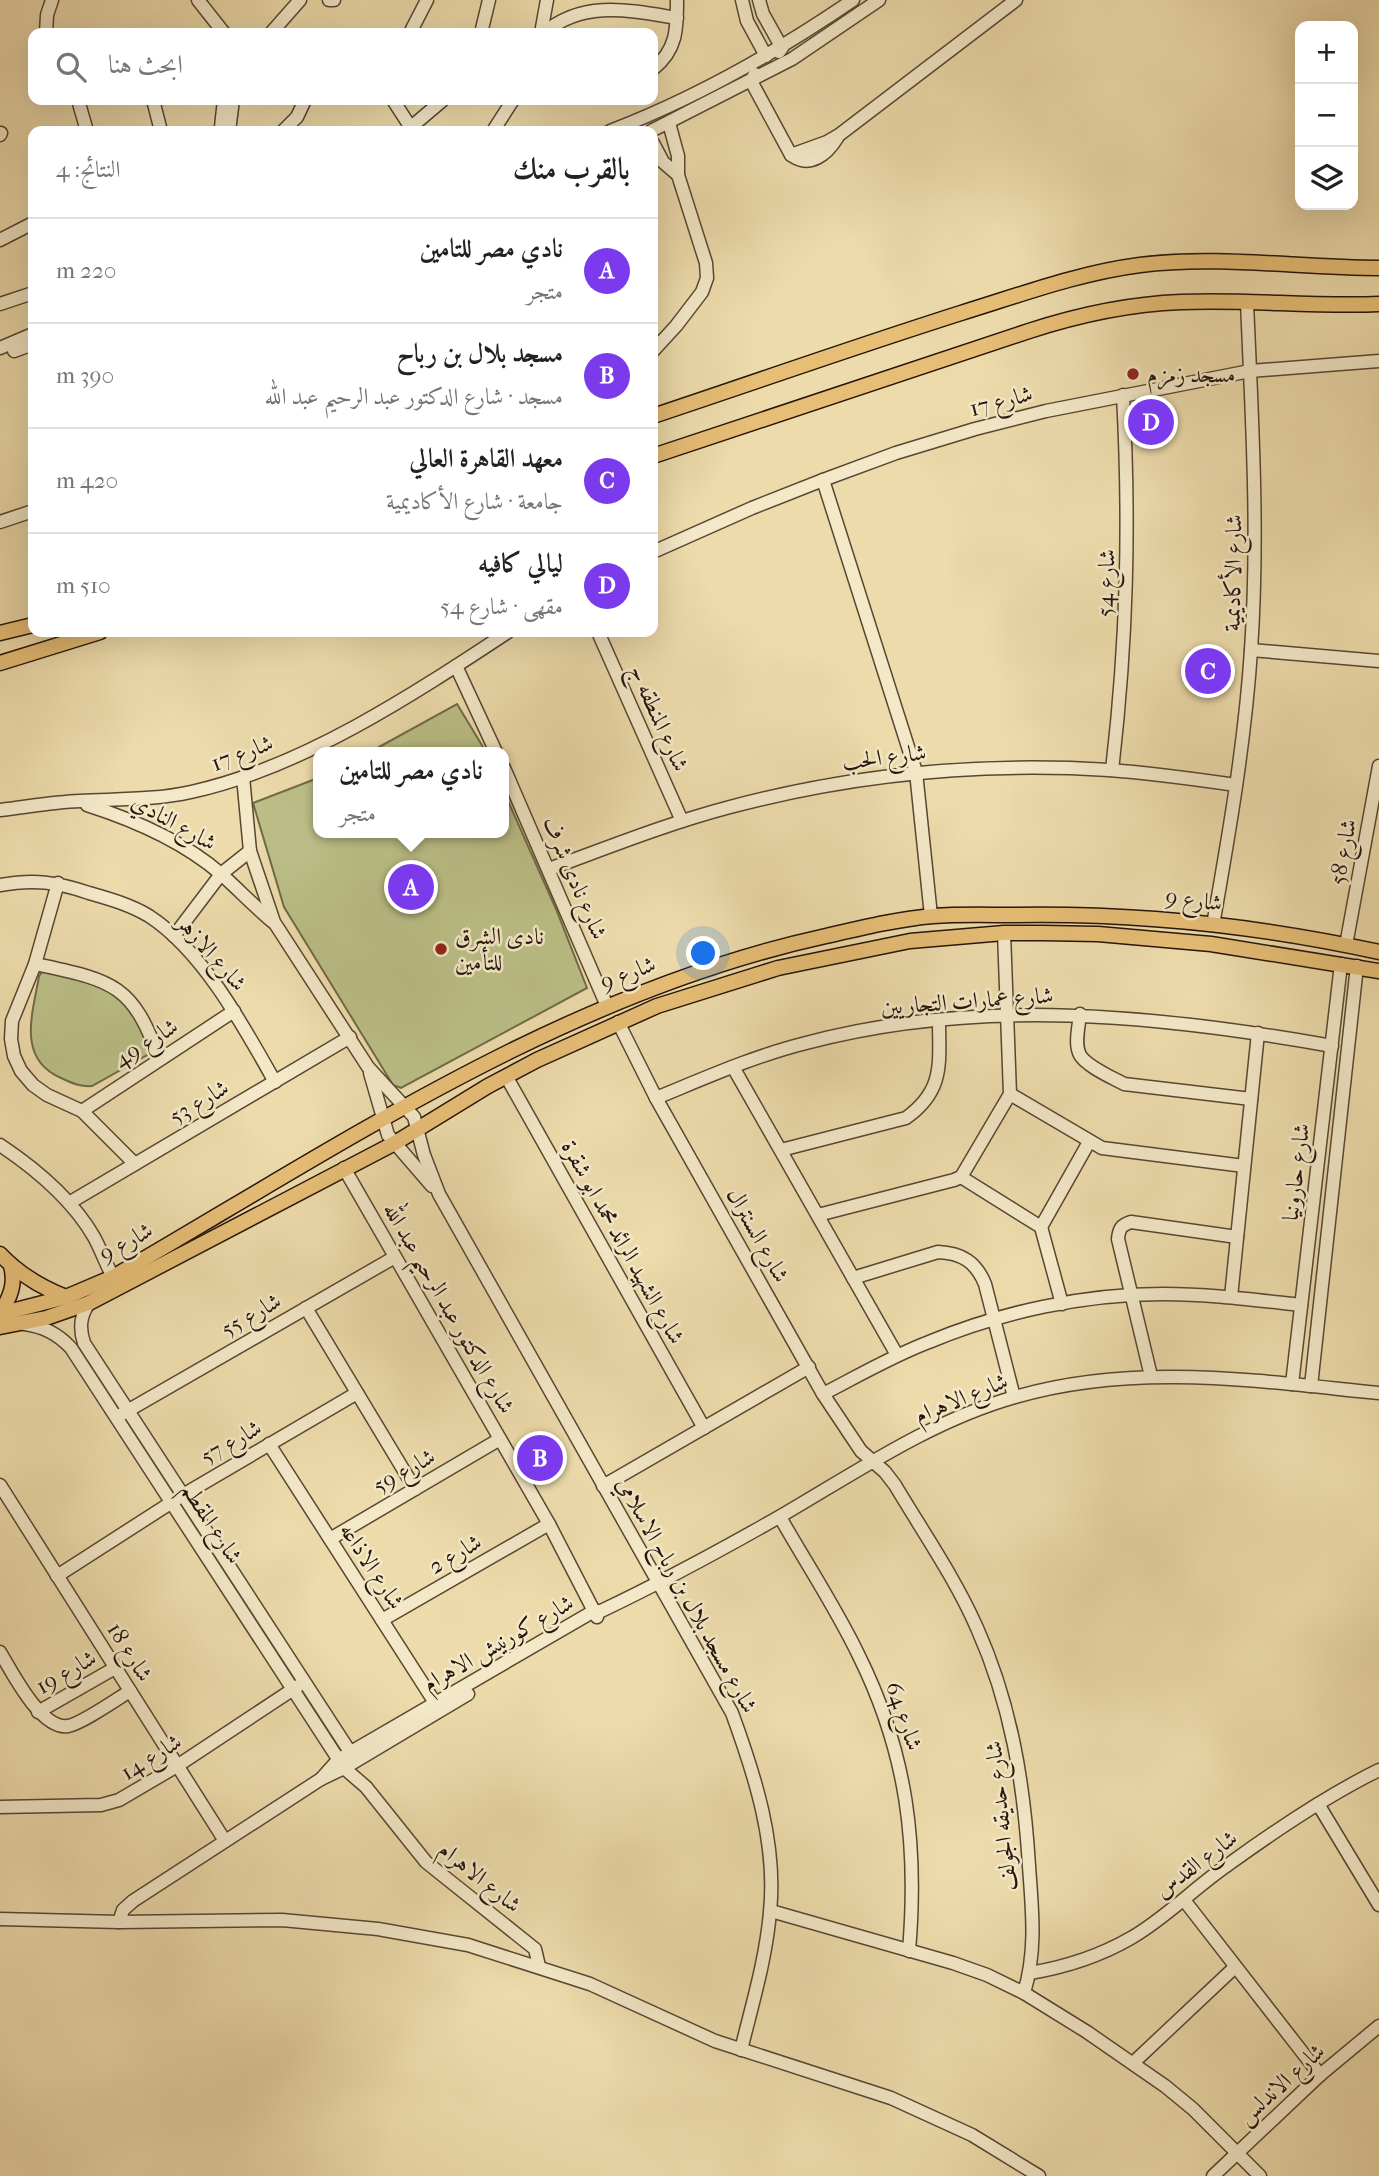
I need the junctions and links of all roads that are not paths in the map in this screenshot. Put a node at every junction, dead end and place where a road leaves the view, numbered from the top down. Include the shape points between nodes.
1 (52, 0) edge
2 (198, 0) edge
3 (300, 0) edge
4 (427, 0) edge
5 (489, 0) edge
6 (547, 0) edge
7 (677, 0) edge
8 (742, 0) edge
9 (759, 0) edge
10 (853, 0) edge
11 (879, 0) edge
12 (1016, 0) edge
13 (625, 3) edge
14 (677, 18) junction
15 (46, 28) edge
16 (219, 28) edge
17 (275, 28) edge
18 (413, 28) edge
19 (482, 28) edge
20 (544, 28) edge
21 (548, 28) edge
22 (782, 48) junction
23 (766, 56) junction
24 (658, 63) edge
25 (751, 81) junction
26 (79, 105) edge
27 (154, 105) edge
28 (223, 105) edge
29 (232, 105) edge
30 (303, 105) edge
31 (396, 105) edge
32 (438, 105) edge
33 (510, 105) edge
34 (669, 123) junction
35 (86, 126) edge
36 (160, 126) edge
37 (221, 126) edge
38 (230, 126) edge
39 (288, 126) edge
40 (410, 126) edge
41 (415, 126) edge
42 (496, 126) edge
43 (622, 126) edge
44 (658, 128) edge
45 (658, 153) edge
46 (678, 175) junction
47 (28, 226) edge
48 (0, 240) edge
49 (1379, 268) edge
50 (28, 295) edge
51 (1247, 303) junction
52 (0, 304) edge
53 (1379, 304) edge
54 (28, 329) edge
55 (28, 336) edge
56 (0, 339) edge
57 (658, 345) edge
58 (28, 346) edge
59 (0, 348) edge
60 (0, 355) edge
61 (1379, 361) edge
62 (1250, 371) junction
63 (1123, 396) junction
64 (658, 414) edge
65 (658, 454) edge
66 (823, 480) junction
67 (28, 513) edge
68 (0, 522) edge
69 (658, 550) edge
70 (28, 626) edge
71 (0, 632) edge
72 (84, 637) edge
73 (501, 637) edge
74 (600, 637) edge
75 (1251, 650) junction
76 (1379, 661) edge
77 (0, 663) edge
78 (456, 666) junction
79 (494, 747) edge
80 (1379, 766) edge
81 (1112, 770) junction
82 (916, 772) junction
83 (243, 778) junction
84 (509, 779) edge
85 (1236, 785) junction
86 (76, 801) junction
87 (1376, 807) edge
88 (0, 810) edge
89 (682, 821) junction
90 (250, 851) junction
91 (549, 869) junction
92 (221, 874) junction
93 (58, 883) junction
94 (0, 885) edge
95 (930, 916) junction
96 (274, 922) junction
97 (1213, 925) junction
98 (1004, 933) junction
99 (174, 936) junction
100 (1346, 945) junction
101 (1379, 952) edge
102 (35, 964) junction
103 (1342, 964) junction
104 (1357, 966) junction
105 (1379, 971) edge
106 (607, 1006) junction
107 (234, 1011) junction
108 (1008, 1014) junction
109 (1080, 1014) junction
110 (939, 1020) junction
111 (618, 1022) junction
112 (1258, 1033) junction
113 (350, 1037) junction
114 (1332, 1046) junction
115 (159, 1059) junction
116 (486, 1062) junction
117 (368, 1067) junction
118 (733, 1067) junction
119 (506, 1076) junction
120 (275, 1082) junction
121 (488, 1086) junction
122 (1010, 1094) junction
123 (656, 1098) junction
124 (1251, 1099) junction
125 (407, 1107) junction
126 (82, 1111) junction
127 (383, 1120) junction
128 (418, 1129) junction
129 (1089, 1142) junction
130 (395, 1143) junction
131 (0, 1145) edge
132 (781, 1150) junction
133 (135, 1164) junction
134 (1244, 1166) junction
135 (344, 1168) junction
136 (961, 1177) junction
137 (439, 1194) junction
138 (69, 1203) junction
139 (818, 1215) junction
140 (1041, 1227) junction
141 (1237, 1237) junction
142 (0, 1254) edge
143 (395, 1257) junction
144 (11, 1266) junction
145 (113, 1277) junction
146 (853, 1278) junction
147 (1131, 1296) junction
148 (66, 1297) junction
149 (1231, 1297) junction
150 (89, 1303) junction
151 (1062, 1304) junction
152 (1301, 1305) junction
153 (306, 1308) junction
154 (0, 1314) edge
155 (993, 1320) junction
156 (24, 1324) junction
157 (0, 1328) edge
158 (897, 1355) junction
159 (808, 1367) junction
160 (1151, 1376) junction
161 (1292, 1384) junction
162 (1311, 1386) junction
163 (1379, 1392) edge
164 (357, 1393) junction
165 (823, 1394) junction
166 (1014, 1397) junction
167 (128, 1410) junction
168 (116, 1417) junction
169 (704, 1428) junction
170 (500, 1439) junction
171 (269, 1444) junction
172 (873, 1461) junction
173 (0, 1485) edge
174 (603, 1486) junction
175 (415, 1489) junction
176 (183, 1495) junction
177 (171, 1502) junction
178 (780, 1517) junction
179 (549, 1524) junction
180 (330, 1539) junction
181 (57, 1576) junction
182 (658, 1584) junction
183 (598, 1613) junction
184 (382, 1620) junction
185 (0, 1652) edge
186 (115, 1668) junction
187 (298, 1686) junction
188 (130, 1691) junction
189 (438, 1707) junction
190 (38, 1712) junction
191 (353, 1756) junction
192 (341, 1764) junction
193 (177, 1766) junction
194 (1379, 1770) edge
195 (366, 1787) junction
196 (1318, 1804) junction
197 (0, 1807) edge
198 (225, 1841) junction
199 (1184, 1900) junction
200 (1379, 1905) edge
201 (771, 1911) junction
202 (0, 1919) edge
203 (119, 1922) junction
204 (909, 1951) junction
205 (540, 1966) junction
206 (1234, 1968) junction
207 (1030, 1973) junction
208 (1024, 1993) junction
209 (1379, 2026) edge
210 (741, 2050) junction
211 (1133, 2063) junction
212 (1320, 2076) junction
213 (1237, 2152) junction
214 (1039, 2176) edge
215 (1213, 2176) edge
216 (1260, 2176) edge

1 - 15 street
2 - 16 street
3 - 17 street
4 - 18 street
5 - 19 street
6 - 20 street
7 - 14 street
8 - 23 street via 747,21
9 - 22 street
10 - 22 street
11 - 25 street
12 - 25 street via 812,160 791,155
13 - 14 street
13 - 21 street via 577,8
14 - 24 street via 672,48
22 - 23 street
22 - 25 street
23 - 43 street
25 - 34 street
26 - 35 street
27 - 36 street
28 - 37 street
29 - 38 street
30 - 39 street
31 - 40 street
32 - 41 street
33 - 42 street
34 - 44 street
34 - 46 street
45 - 46 street
46 - 57 street via 707,278 696,300
47 - 48 street
49 - 64 main road via 1187,261 1096,273
50 - 52 street
51 - 53 main road
51 - 62 street, شارع الأكاديمية
51 - 65 main road via 1159,303 1071,318
54 - 56 street
55 - 59 street
58 - 60 street
61 - 62 street, شارع 17
62 - 63 street, شارع 17
62 - 75 street, شارع الأكاديمية via 1256,516
63 - 66 street, شارع 17 via 975,429
63 - 81 street, شارع 54 via 1127,576
66 - 69 street, شارع 17
66 - 82 street
67 - 68 street
70 - 71 main road
72 - 77 main road
73 - 78 street, شارع 17
74 - 89 street, شارع المنطقه ج
75 - 76 street
75 - 85 street, شارع الأكاديمية
78 - 79 street
78 - 83 street, شارع 17 via 352,727
80 - 87 street, شارع 58
81 - 82 street, شارع الحب via 1037,767
81 - 85 street, شارع الحب
82 - 89 street, شارع الحب via 779,795
82 - 95 street
83 - 86 street, شارع 17 via 165,797
83 - 90 street, شارع النادي
84 - 91 street, شارع نادى شرف
85 - 97 street, شارع الأكاديمية
86 - 88 street, شارع 17
86 - 92 street, شارع النادي via 165,837
87 - 100 street, شارع 58
89 - 91 street, شارع الحب
90 - 92 street
90 - 96 street, شارع النادي
91 - 106 street, شارع نادى شرف
92 - 96 street, شارع النادي
92 - 99 street
93 - 94 street, شارع الازهر
93 - 99 street, شارع الازهر via 122,903
93 - 102 street
95 - 97 main road, شارع 9 via 1096,915
95 - 106 main road, شارع 9 via 790,944
96 - 113 street, شارع النادي
97 - 100 main road, شارع 9
98 - 103 main road, شارع 9 via 1162,939
98 - 108 street
98 - 111 main road, شارع 9 via 910,941 819,958 697,992
99 - 107 street, شارع الازهر
100 - 101 main road, شارع 9
102 - 115 street via 98,979 123,995 142,1016
102 - 126 street via 12,1021 14,1056 33,1085
103 - 104 main road, شارع 9
103 - 114 street, شارع حارونيا
104 - 105 main road, شارع 9
104 - 162 street, شارع حارونيا
106 - 116 main road, شارع 9
107 - 115 street, شارع 49
107 - 120 street, شارع الازهر
108 - 109 street, شارع عمارات التجاريين
108 - 110 street, شارع عمارات التجاريين
108 - 122 street
109 - 112 street, شارع عمارات التجاريين
109 - 124 street via 1079,1054 1113,1078
110 - 118 street, شارع عمارات التجاريين via 830,1037
110 - 132 street via 939,1073 928,1099 918,1109 906,1118
111 - 119 main road, شارع 9
111 - 123 street, شارع السنترال
112 - 114 street, شارع عمارات التجاريين
112 - 124 street
113 - 117 street, شارع النادي
113 - 120 street, شارع 53
114 - 152 street, شارع حارونيا
115 - 126 street, شارع 49
116 - 121 main road via 482,1076
116 - 125 main road, شارع 9
117 - 125 street, شارع النادي
117 - 127 street, شارع النادي
118 - 123 street, شارع عمارات التجاريين
118 - 132 street
119 - 121 main road, شارع 9
119 - 169 street, شارع الشهيد الرائد محمد ابو شقرة
120 - 133 street, شارع 53
121 - 128 main road, شارع 9
122 - 129 street
122 - 136 street
123 - 159 street, شارع السنترال
124 - 134 street
125 - 127 main road, شارع 9
125 - 128 street, شارع النادي
126 - 133 street
127 - 130 street, شارع النادي
127 - 145 main road, شارع 9
128 - 130 main road, شارع 9
128 - 137 street, شارع مسجد بلال بن رباح الاسلامي
129 - 134 street via 1102,1148
129 - 140 street
130 - 135 main road, شارع 9
130 - 137 street, شارع مسجد بلال بن رباح الاسلامي
131 - 138 street via 46,1179
132 - 139 street
133 - 138 street, شارع 53
134 - 141 street
135 - 143 street, شارع الدكتور عبد الرحيم عبد الله
135 - 150 main road, شارع 9
136 - 139 street
136 - 140 street
137 - 174 street, شارع مسجد بلال بن رباح الاسلامي
138 - 145 street via 94,1237
139 - 146 street
140 - 151 street
141 - 147 street via 1123,1224 1118,1239
141 - 149 street
142 - 144 main road
143 - 153 street, شارع 55
143 - 170 street, شارع الدكتور عبد الرحيم عبد الله
144 - 148 main road
144 - 154 main road via 13,1286
145 - 148 main road, شارع 9
146 - 155 street via 938,1252 952,1252 978,1269
146 - 158 street
147 - 149 street
147 - 151 street
147 - 160 street
148 - 154 main road, شارع 9
149 - 152 street
150 - 156 main road, شارع 9
150 - 167 street, شارع المقطم via 81,1318 81,1335
151 - 155 street
152 - 161 street, شارع حارونيا
153 - 164 street
153 - 167 street, شارع 55
155 - 158 street
155 - 166 street
156 - 157 main road, شارع 9
156 - 168 street, شارع المقطم via 64,1340
158 - 165 street
159 - 165 street, شارع السنترال
159 - 169 street
160 - 161 street, شارع الاهرام
160 - 166 street, شارع الاهرام
161 - 162 street, شارع الاهرام
162 - 163 street, شارع الاهرام
164 - 171 street, شارع 57
164 - 175 street
165 - 172 street, شارع السنترال via 852,1439
166 - 172 street, شارع الاهرام via 936,1428
167 - 168 street, شارع 55
167 - 176 street, شارع المقطم
168 - 177 street, شارع المقطم
169 - 174 street
170 - 175 street, شارع 59
170 - 179 street, شارع الدكتور عبد الرحيم عبد الله
171 - 176 street, شارع 57
171 - 180 street, شارع الاذاعه
172 - 178 street, شارع الاهرام
172 - 207 street, شارع حديقه الجولف via 895,1485 952,1579 997,1677 1022,1781 1034,1938
173 - 181 street, شارع 18
174 - 182 street, شارع مسجد بلال بن رباح الاسلامي
175 - 180 street, شارع 59
176 - 177 street, شارع 57
176 - 187 street, شارع المقطم
177 - 181 street, شارع 57
177 - 187 street, شارع المقطم
178 - 182 street, شارع الاهرام
178 - 204 street, شارع 64 via 859,1654 895,1749 912,1849
179 - 183 street, شارع الدكتور عبد الرحيم عبد الله
179 - 184 street, شارع 2
180 - 184 street, شارع الاذاعه
181 - 186 street, شارع 18
182 - 183 street, شارع الاهرام
182 - 201 street, شارع مسجد بلال بن رباح الاسلامي via 732,1713 752,1770 766,1833
183 - 189 street, شارع كورنيش الاهرام
184 - 189 street, شارع الاذاعه
185 - 190 street, شارع 19
186 - 188 street, شارع 18
186 - 190 street, شارع 19
187 - 191 street, شارع المقطم
187 - 192 street, شارع المقطم
187 - 193 street, شارع 14
188 - 190 street, شارع 19 via 70,1726
188 - 193 street, شارع 18
189 - 191 street, شارع كورنيش الاهرام
191 - 192 street, شارع كورنيش الاهرام
191 - 195 street, شارع الاهرام
192 - 195 street, شارع الاهرام
192 - 198 street, شارع كورنيش الاهرام
193 - 197 street, شارع 14 via 110,1803
193 - 198 street, شارع 18
194 - 196 street, شارع القدس
195 - 205 street, شارع الاهرام via 426,1862 530,1944
196 - 199 street, شارع القدس via 1226,1865
196 - 200 street
198 - 203 street, شارع كورنيش الاهرام via 127,1905
199 - 206 street
199 - 207 street, شارع القدس via 1133,1937 1098,1955 1064,1968
201 - 204 street
201 - 210 street, شارع مسجد بلال بن رباح الاسلامي
202 - 203 street
203 - 205 street via 250,1919 346,1925 468,1945
204 - 208 street via 987,1975
205 - 210 street
206 - 211 street
206 - 212 street
207 - 208 street, شارع حديقه الجولف
208 - 211 street
209 - 212 street, شارع الاندلس
210 - 214 street via 917,2109 985,2142
211 - 213 street via 1193,2109
212 - 213 street, شارع الاندلس
213 - 215 street, شارع الاندلس
213 - 216 street

